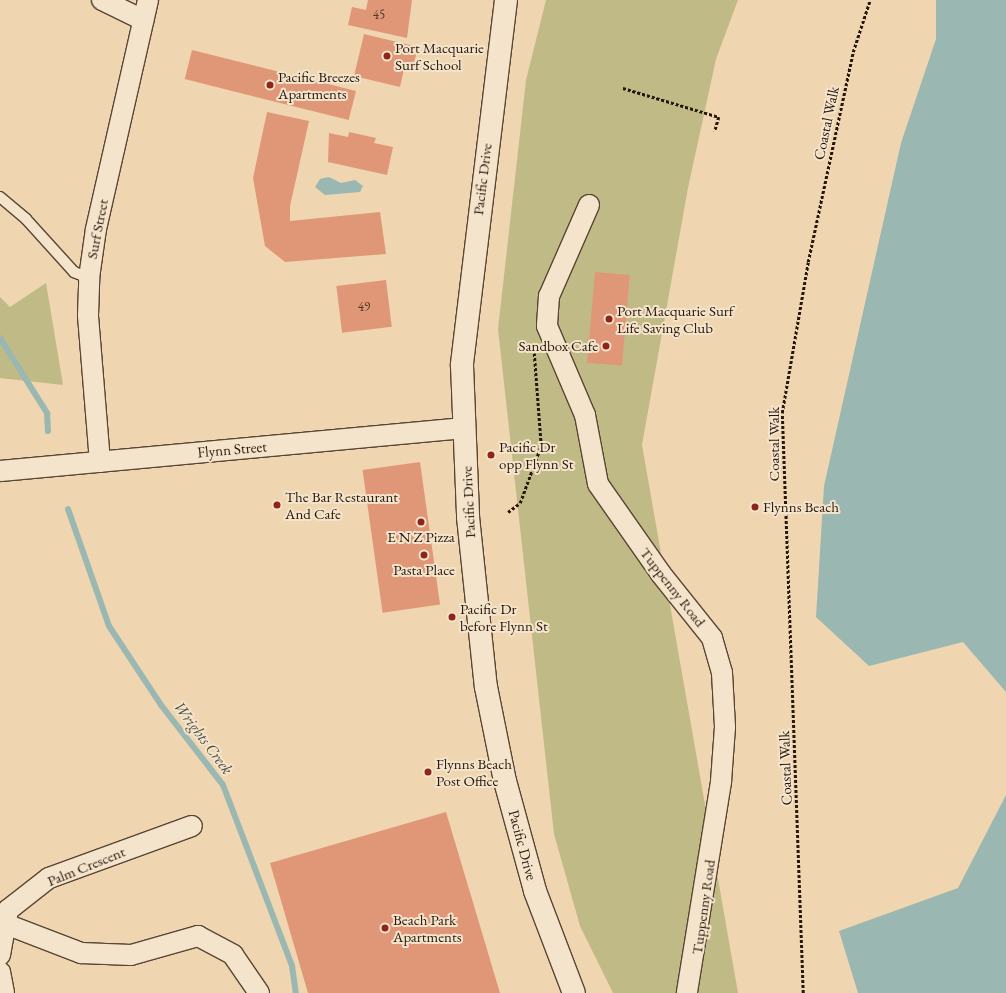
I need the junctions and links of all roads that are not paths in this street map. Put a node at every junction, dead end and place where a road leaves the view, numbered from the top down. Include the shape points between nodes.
1 (102, 0) edge
2 (148, 0) edge
3 (506, 0) edge
4 (143, 20) junction
5 (0, 197) edge
6 (589, 205) dead end
7 (89, 278) junction
8 (464, 428) junction
9 (100, 462) junction
10 (0, 471) edge
11 (192, 826) dead end
12 (3, 923) junction
13 (0, 955) edge
14 (259, 993) edge
15 (574, 993) edge
16 (687, 993) edge

1 - 4 street
2 - 4 street, Surf Street
3 - 8 street, Pacific Drive via 466,314 462,365
4 - 7 street, Surf Street via 96,229
5 - 7 lane via 26,218 74,272
6 - 16 street, Tuppenny Road via 549,296 547,326 586,415 598,484 661,574 712,638 722,672 725,728 720,782
7 - 9 street, Surf Street via 88,314
8 - 9 street, Flynn Street
8 - 15 street, Pacific Drive via 468,517 486,687 505,781 535,891
9 - 10 street, Flynn Street
11 - 12 street, Palm Crescent via 49,878 8,910
12 - 13 street, Palm Crescent
12 - 14 street via 80,953 131,955 198,936 233,955

